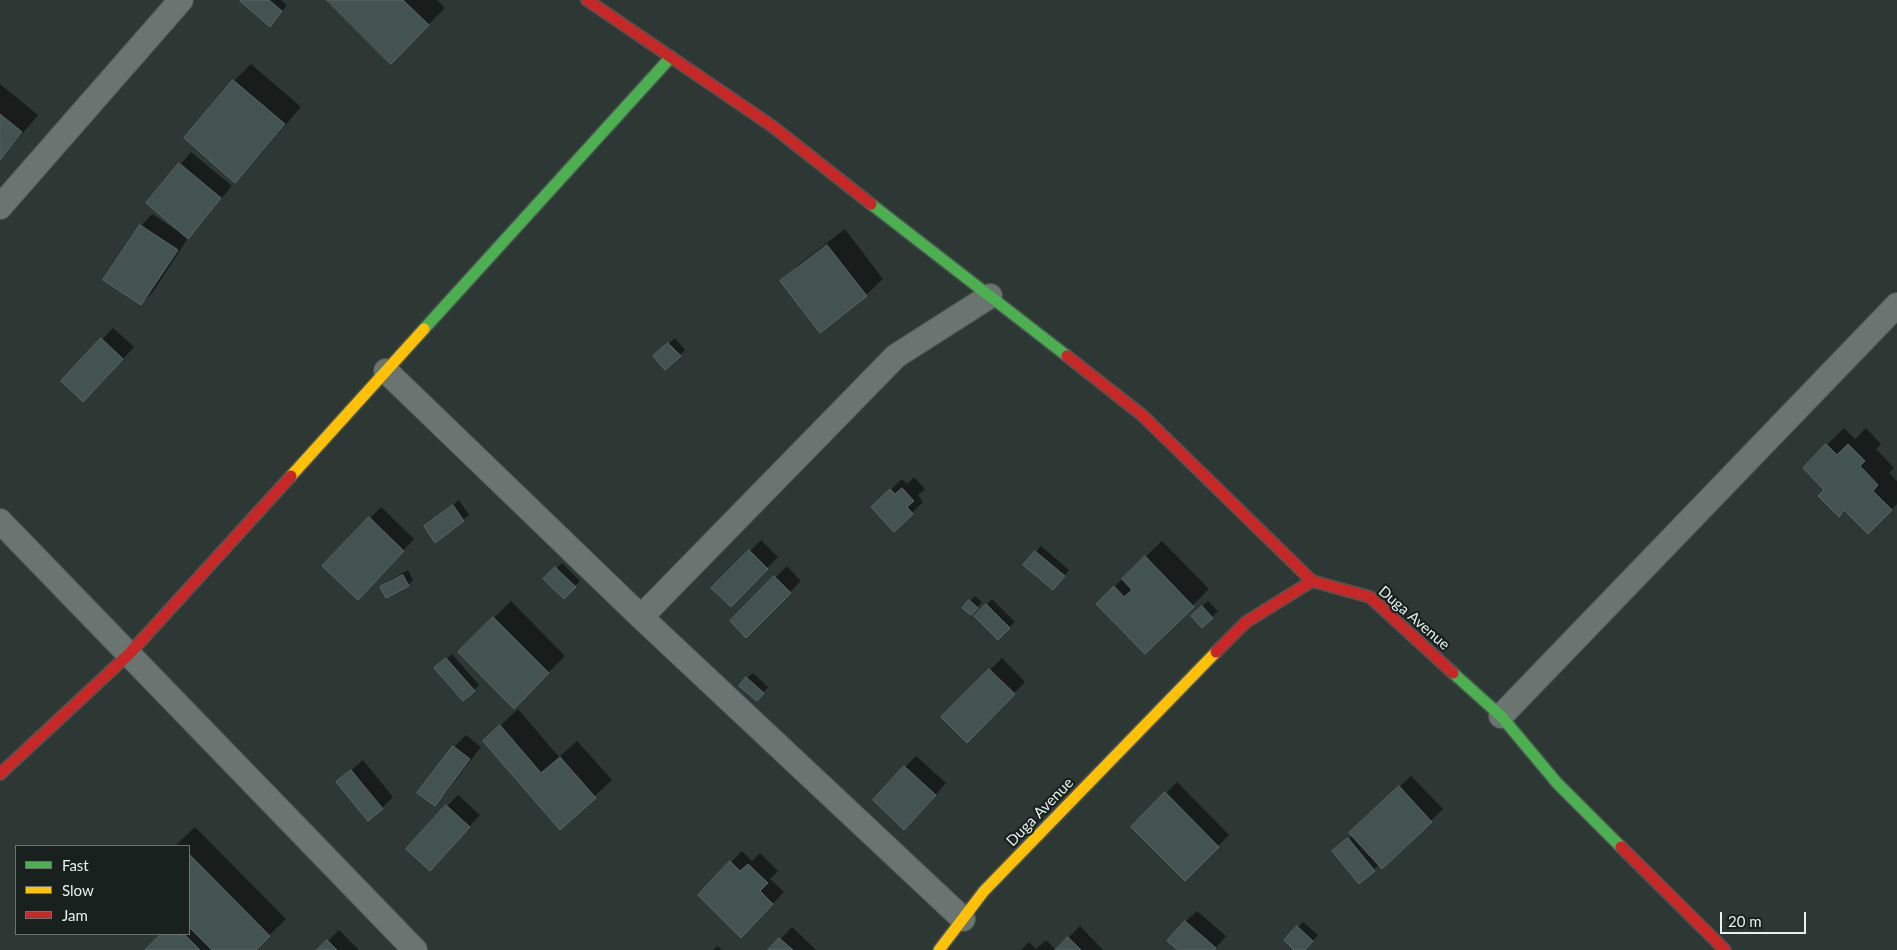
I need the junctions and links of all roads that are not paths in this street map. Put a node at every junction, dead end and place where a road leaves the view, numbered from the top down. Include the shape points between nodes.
1 (181, 0) edge
2 (588, 0) edge
3 (671, 57) junction
4 (0, 207) edge
5 (990, 296) junction
6 (1897, 305) edge
7 (386, 371) junction
8 (0, 521) edge
9 (1312, 581) junction
10 (641, 617) junction
11 (129, 654) junction
12 (1501, 716) junction
13 (0, 774) edge
14 (962, 919) junction
15 (403, 946) edge
16 (939, 950) edge
17 (1725, 950) edge

1 - 4 street
2 - 3 street
3 - 5 street via 772,126
3 - 7 street
5 - 9 street via 1142,415
5 - 10 street via 896,356
6 - 12 street
7 - 10 street
7 - 11 street
8 - 11 street
9 - 12 street, Duga Avenue via 1370,597
9 - 14 street, Duga Avenue via 1246,622 984,891
10 - 14 street
11 - 13 street
11 - 15 street
12 - 17 street, Duga Avenue via 1557,782
14 - 16 street, Duga Avenue

